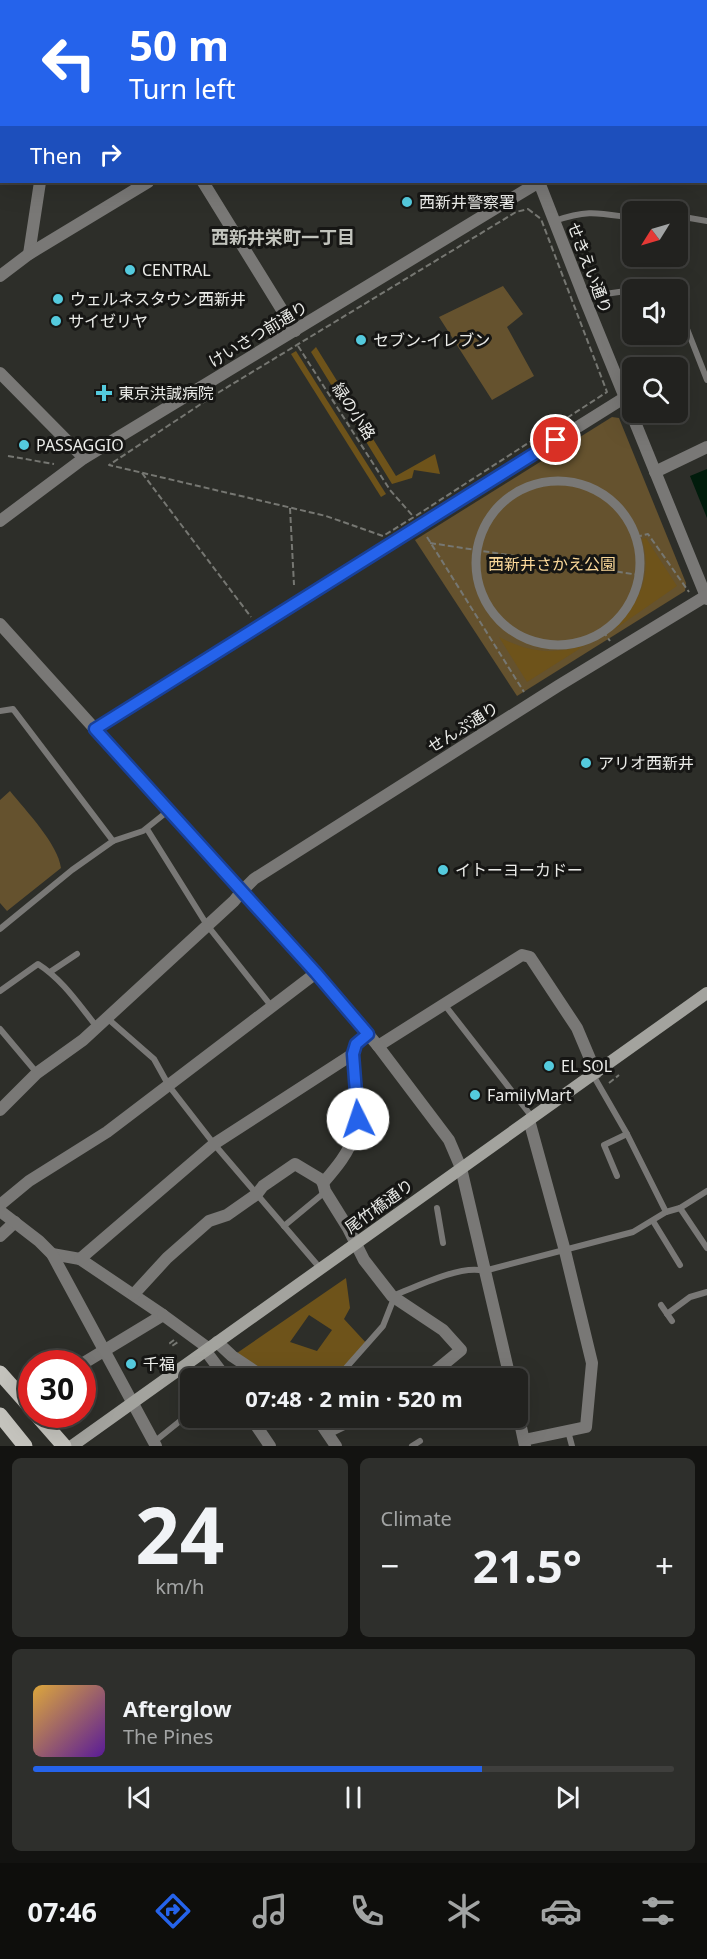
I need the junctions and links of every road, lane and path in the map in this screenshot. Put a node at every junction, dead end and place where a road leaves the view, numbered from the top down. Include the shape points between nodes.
1 (40, 183) edge
2 (146, 183) edge
3 (204, 183) edge
4 (537, 183) edge
5 (539, 183) edge
6 (622, 216) edge
7 (688, 218) edge
8 (554, 221) junction
9 (707, 221) edge
10 (29, 254) junction
11 (0, 276) edge
12 (622, 292) edge
13 (584, 297) junction
14 (295, 331) junction
15 (688, 332) edge
16 (297, 346) junction
17 (0, 373) edge
18 (707, 380) edge
19 (622, 393) edge
20 (622, 399) edge
21 (635, 423) edge
22 (707, 447) edge
23 (8, 456) dead end
24 (84, 458) junction
25 (56, 467) dead end
26 (655, 471) junction
27 (142, 473) junction
28 (290, 508) junction
29 (414, 517) junction
30 (0, 521) edge
31 (424, 533) dead end
32 (636, 537) junction
33 (430, 543) junction
34 (477, 549) junction
35 (639, 575) junction
36 (294, 585) dead end
37 (689, 592) dead end
38 (706, 597) edge
39 (253, 619) dead end
40 (0, 624) edge
41 (603, 631) junction
42 (610, 641) dead end
43 (526, 694) dead end
44 (0, 711) edge
45 (95, 729) junction
46 (169, 811) junction
47 (147, 829) junction
48 (113, 841) junction
49 (242, 891) junction
50 (207, 925) junction
51 (0, 929) edge
52 (77, 954) dead end
53 (50, 972) junction
54 (316, 973) junction
55 (0, 991) edge
56 (707, 993) edge
57 (443, 1004) junction
58 (272, 1007) junction
59 (107, 1018) junction
60 (97, 1028) junction
61 (0, 1029) edge
62 (368, 1034) junction
63 (378, 1046) junction
64 (353, 1054) junction
65 (37, 1073) junction
66 (595, 1074) junction
67 (169, 1086) junction
68 (0, 1110) edge
69 (530, 1119) junction
70 (627, 1134) junction
71 (214, 1144) junction
72 (461, 1168) junction
73 (617, 1176) dead end
74 (324, 1187) junction
75 (707, 1191) edge
76 (256, 1194) junction
77 (0, 1205) edge
78 (437, 1208) dead end
79 (680, 1208) junction
80 (0, 1211) edge
81 (666, 1212) junction
82 (653, 1221) junction
83 (15, 1222) junction
84 (284, 1226) junction
85 (0, 1236) edge
86 (443, 1243) dead end
87 (355, 1244) junction
88 (707, 1248) edge
89 (566, 1251) junction
90 (52, 1254) junction
91 (80, 1259) junction
92 (680, 1265) dead end
93 (320, 1268) junction
94 (484, 1271) junction
95 (707, 1292) edge
96 (134, 1294) junction
97 (393, 1297) junction
98 (662, 1305) dead end
99 (667, 1314) junction
100 (163, 1315) junction
101 (672, 1321) dead end
102 (210, 1347) junction
103 (104, 1351) junction
104 (96, 1356) edge
105 (221, 1368) edge
106 (250, 1368) edge
107 (346, 1368) edge
108 (439, 1368) edge
109 (508, 1368) edge
110 (0, 1373) edge
111 (18, 1390) edge
112 (133, 1402) junction
113 (0, 1415) edge
114 (180, 1422) edge
115 (48, 1428) edge
116 (258, 1428) edge
117 (324, 1428) edge
118 (335, 1428) edge
119 (521, 1428) edge
120 (568, 1431) junction
121 (327, 1432) junction
122 (420, 1441) dead end
123 (524, 1443) edge
124 (155, 1444) edge
125 (25, 1446) edge
126 (64, 1446) edge
127 (72, 1446) edge
128 (270, 1446) edge
129 (336, 1446) edge
130 (412, 1446) edge
131 (572, 1446) edge

1 - 10 street
2 - 10 street
3 - 14 street
4 - 14 street, けいさつ前通り
5 - 8 street, せきえい通り
6 - 8 lane via 576,213
7 - 9 lane
8 - 13 street, せきえい通り
10 - 11 street
12 - 13 lane
13 - 19 street, せきえい通り
14 - 24 street, けいさつ前通り
15 - 18 lane
16 - 27 path via 109,465
16 - 29 path, 緑の小路 via 390,490
16 - 29 path via 516,212 528,209 541,219 607,392
17 - 24 street
20 - 45 street
21 - 26 street, せきえい通り
22 - 26 street
23 - 25 path via 53,463
24 - 30 street, けいさつ前通り
26 - 38 street, せきえい通り
27 - 28 path
27 - 39 path
28 - 29 path via 383,536
28 - 36 path
31 - 33 path
32 - 34 street via 616,504 603,494 589,486 557,480 525,487 505,500 489,519
32 - 35 street
32 - 37 path via 648,534
33 - 34 path
33 - 43 path
34 - 35 path
34 - 41 street via 478,581 484,597 505,625 521,636 559,645 578,643
35 - 41 street via 625,611
38 - 49 street, せんぷ通り via 264,872
40 - 45 street
41 - 42 path
44 - 48 lane via 13,709
45 - 46 street
46 - 47 lane
46 - 49 street
47 - 48 lane
47 - 50 lane
48 - 51 lane
49 - 50 street, せんぷ通り
49 - 54 street
50 - 58 lane
50 - 59 street, せんぷ通り
52 - 53 lane
53 - 55 lane via 38,964
53 - 60 lane
54 - 58 street
54 - 62 street
56 - 66 main road, 尾竹橋通り
57 - 63 street
57 - 66 street via 522,955 530,957 577,1028
57 - 69 lane
58 - 67 street
59 - 60 street, せんぷ通り
59 - 67 lane via 154,1059
60 - 65 street, せんぷ通り
61 - 65 lane
62 - 63 street
62 - 64 street via 356,1044
63 - 72 street via 449,1140
64 - 71 street
64 - 74 street via 358,1119 354,1137
65 - 68 street, せんぷ通り
66 - 69 main road, 尾竹橋通り
66 - 70 lane
67 - 71 lane
67 - 77 street
69 - 72 main road, 尾竹橋通り
69 - 89 street
70 - 73 lane via 604,1146
70 - 81 lane
71 - 76 lane
71 - 91 street
72 - 87 main road, 尾竹橋通り
72 - 94 street
74 - 76 street via 320,1179 295,1164
74 - 84 lane
74 - 87 street
75 - 79 lane
76 - 84 lane
76 - 96 street via 227,1215 209,1221
78 - 86 lane
79 - 81 lane
79 - 88 lane
80 - 83 street
81 - 82 lane
82 - 89 lane via 633,1232 572,1246
82 - 92 lane
83 - 85 street
83 - 90 street
84 - 93 lane
87 - 93 main road, 尾竹橋通り
87 - 97 street
89 - 94 lane
89 - 120 street via 592,1363 586,1427
90 - 91 street
90 - 103 street
91 - 96 street
93 - 102 main road, 尾竹橋通り
94 - 97 lane via 439,1277
94 - 109 street
95 - 99 lane via 690,1297
96 - 100 street
97 - 107 lane via 383,1326
97 - 108 street via 443,1330 460,1350
98 - 99 lane
99 - 101 lane
100 - 102 street
100 - 103 street
102 - 105 street
102 - 106 street
102 - 112 main road, 尾竹橋通り
103 - 104 street
103 - 112 street
110 - 111 main road
112 - 124 street
112 - 127 main road, 尾竹橋通り
113 - 125 main road
114 - 124 lane
115 - 126 main road
116 - 128 street
117 - 121 street
118 - 121 street
119 - 123 street
120 - 123 street
120 - 131 lane
121 - 129 street
122 - 130 lane

